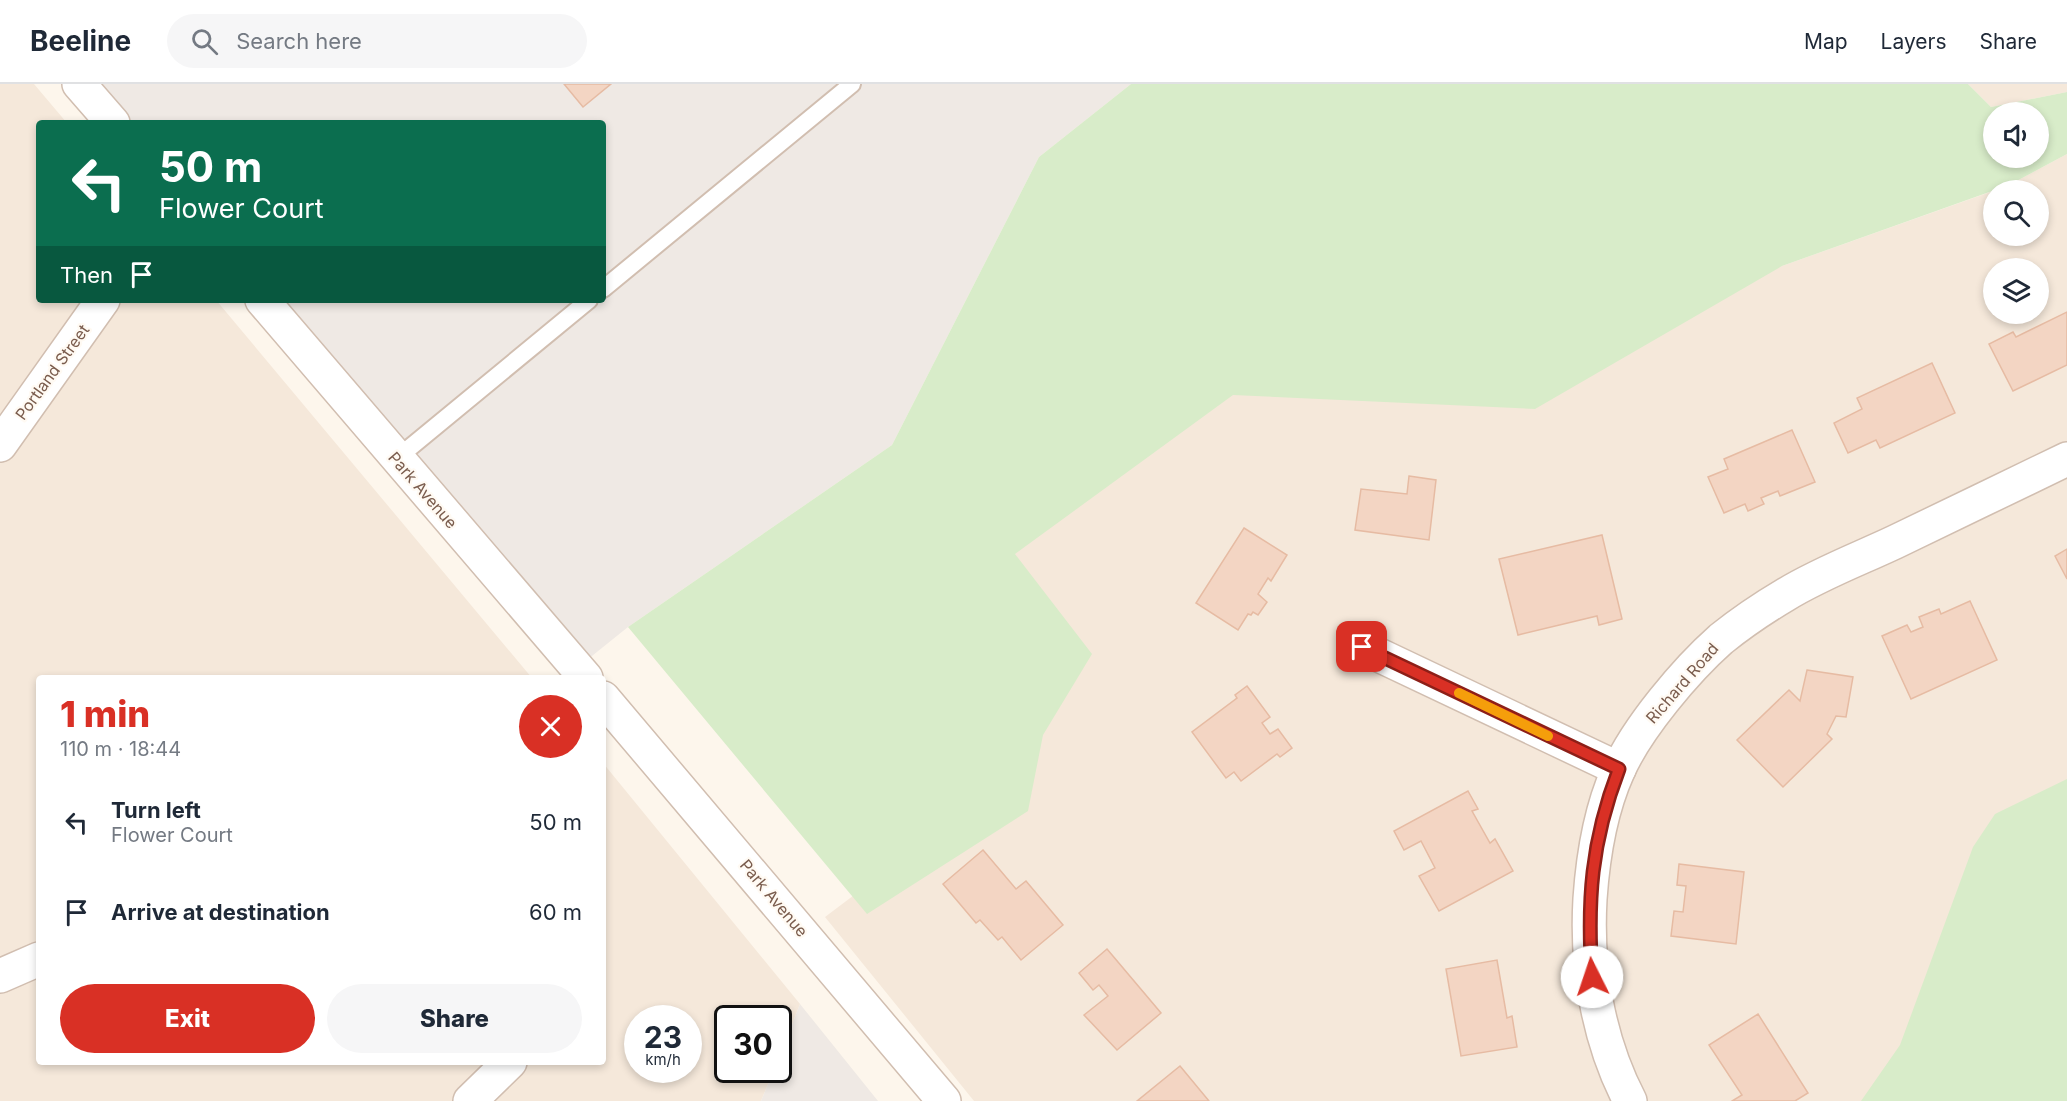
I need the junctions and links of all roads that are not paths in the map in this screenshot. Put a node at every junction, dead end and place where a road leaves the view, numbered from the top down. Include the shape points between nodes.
1 (79, 84) edge
2 (852, 84) edge
3 (109, 120) edge
4 (606, 287) edge
5 (101, 303) edge
6 (265, 303) edge
7 (585, 303) edge
8 (0, 445) edge
9 (396, 459) junction
10 (2067, 459) edge
11 (1362, 647) dead end
12 (583, 675) edge
13 (607, 710) edge
14 (1619, 769) junction
15 (36, 960) edge
16 (0, 976) edge
17 (507, 1065) edge
18 (470, 1101) edge
19 (944, 1101) edge
20 (1630, 1101) edge

1 - 3 street
2 - 4 lane
5 - 8 street, Portland Street
6 - 9 street, Park Avenue
7 - 9 lane
9 - 12 street, Park Avenue
10 - 14 street, Richard Road via 1787,593 1752,616 1721,639 1675,689 1643,728
11 - 14 street
13 - 19 street, Park Avenue
14 - 20 street, Richard Road via 1595,849 1589,928 1592,977 1603,1030
15 - 16 street
17 - 18 street

